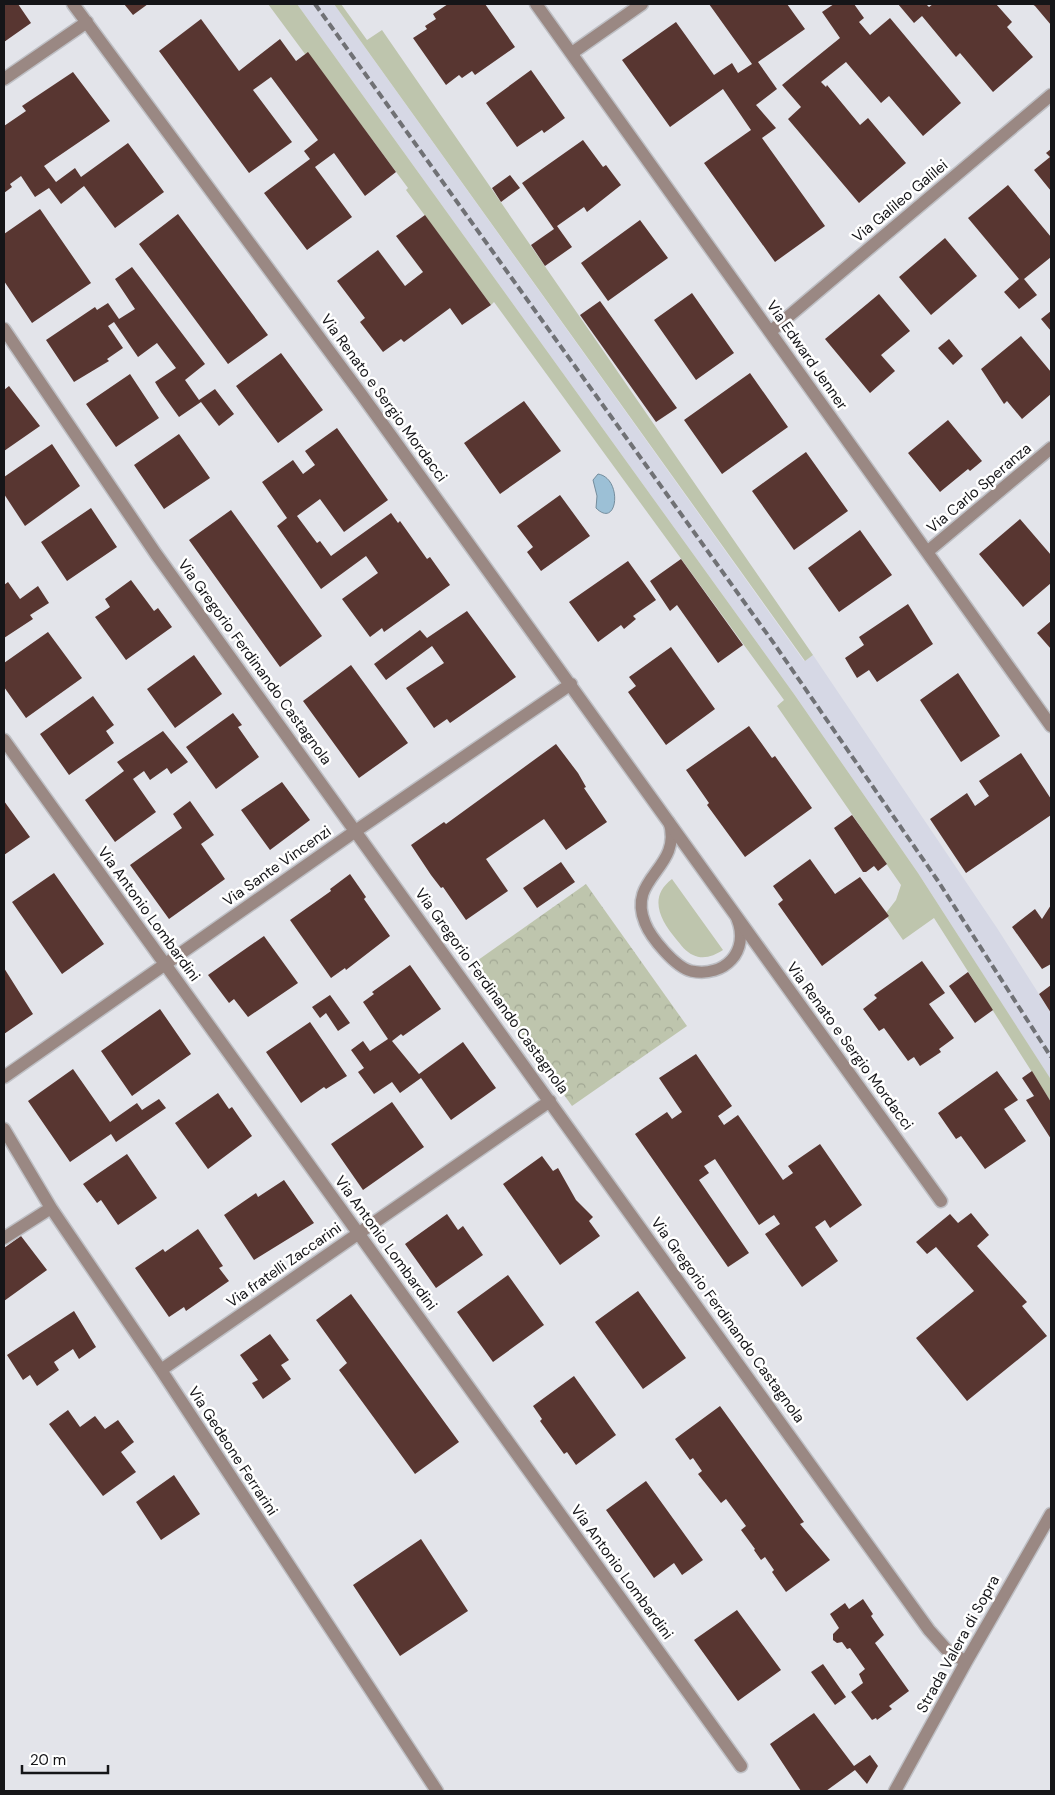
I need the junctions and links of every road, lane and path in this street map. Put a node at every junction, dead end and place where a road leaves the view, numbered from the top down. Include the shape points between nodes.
1 (73, 4) edge
2 (536, 4) edge
3 (642, 4) edge
4 (86, 22) junction
5 (572, 54) junction
6 (4, 79) edge
7 (1051, 95) edge
8 (4, 329) edge
9 (770, 332) junction
10 (1051, 448) edge
11 (927, 552) junction
12 (571, 684) junction
13 (1051, 726) edge
14 (4, 740) edge
15 (664, 814) junction
16 (357, 830) junction
17 (732, 910) junction
18 (165, 964) junction
19 (4, 1077) edge
20 (550, 1100) junction
21 (4, 1128) edge
22 (941, 1201) dead end
23 (51, 1208) junction
24 (358, 1233) junction
25 (4, 1238) edge
26 (161, 1370) junction
27 (1051, 1514) edge
28 (966, 1662) junction
29 (741, 1766) dead end
30 (437, 1791) edge
31 (895, 1791) edge

1 - 4 street, Via Renato e Sergio Mordacci
2 - 5 street, Via Edward Jenner
3 - 5 street
4 - 6 street
4 - 12 street, Via Renato e Sergio Mordacci
5 - 9 street, Via Edward Jenner
7 - 9 street, Via Galileo Galilei
8 - 16 street, Via Gregorio Ferdinando Castagnola via 156,554
9 - 11 street, Via Edward Jenner
10 - 11 street, Via Carlo Speranza
11 - 13 street, Via Edward Jenner
12 - 15 street, Via Renato e Sergio Mordacci
12 - 16 street, Via Sante Vincenzi
14 - 18 street, Via Antonio Lombardini
15 - 17 street, Via Renato e Sergio Mordacci
15 - 17 lane, Via Renato e Sergio Mordacci via 671,831 671,849 642,896 642,916 651,934 682,967 711,971 734,958 742,943 740,926
16 - 18 street, Via Sante Vincenzi
16 - 20 street, Via Gregorio Ferdinando Castagnola
17 - 22 street, Via Renato e Sergio Mordacci
18 - 19 street, Via Sante Vincenzi
18 - 24 street, Via Antonio Lombardini
20 - 24 street, Via fratelli Zaccarini
20 - 28 street, Via Gregorio Ferdinando Castagnola via 929,1630 946,1649
21 - 23 street, Via Gedeone Ferrarini
23 - 25 street
23 - 26 street, Via Gedeone Ferrarini
24 - 26 street, Via fratelli Zaccarini
24 - 29 street, Via Antonio Lombardini
26 - 30 street, Via Gedeone Ferrarini
27 - 28 street, Strada Valera di Sopra
28 - 31 street, Strada Valera di Sopra

